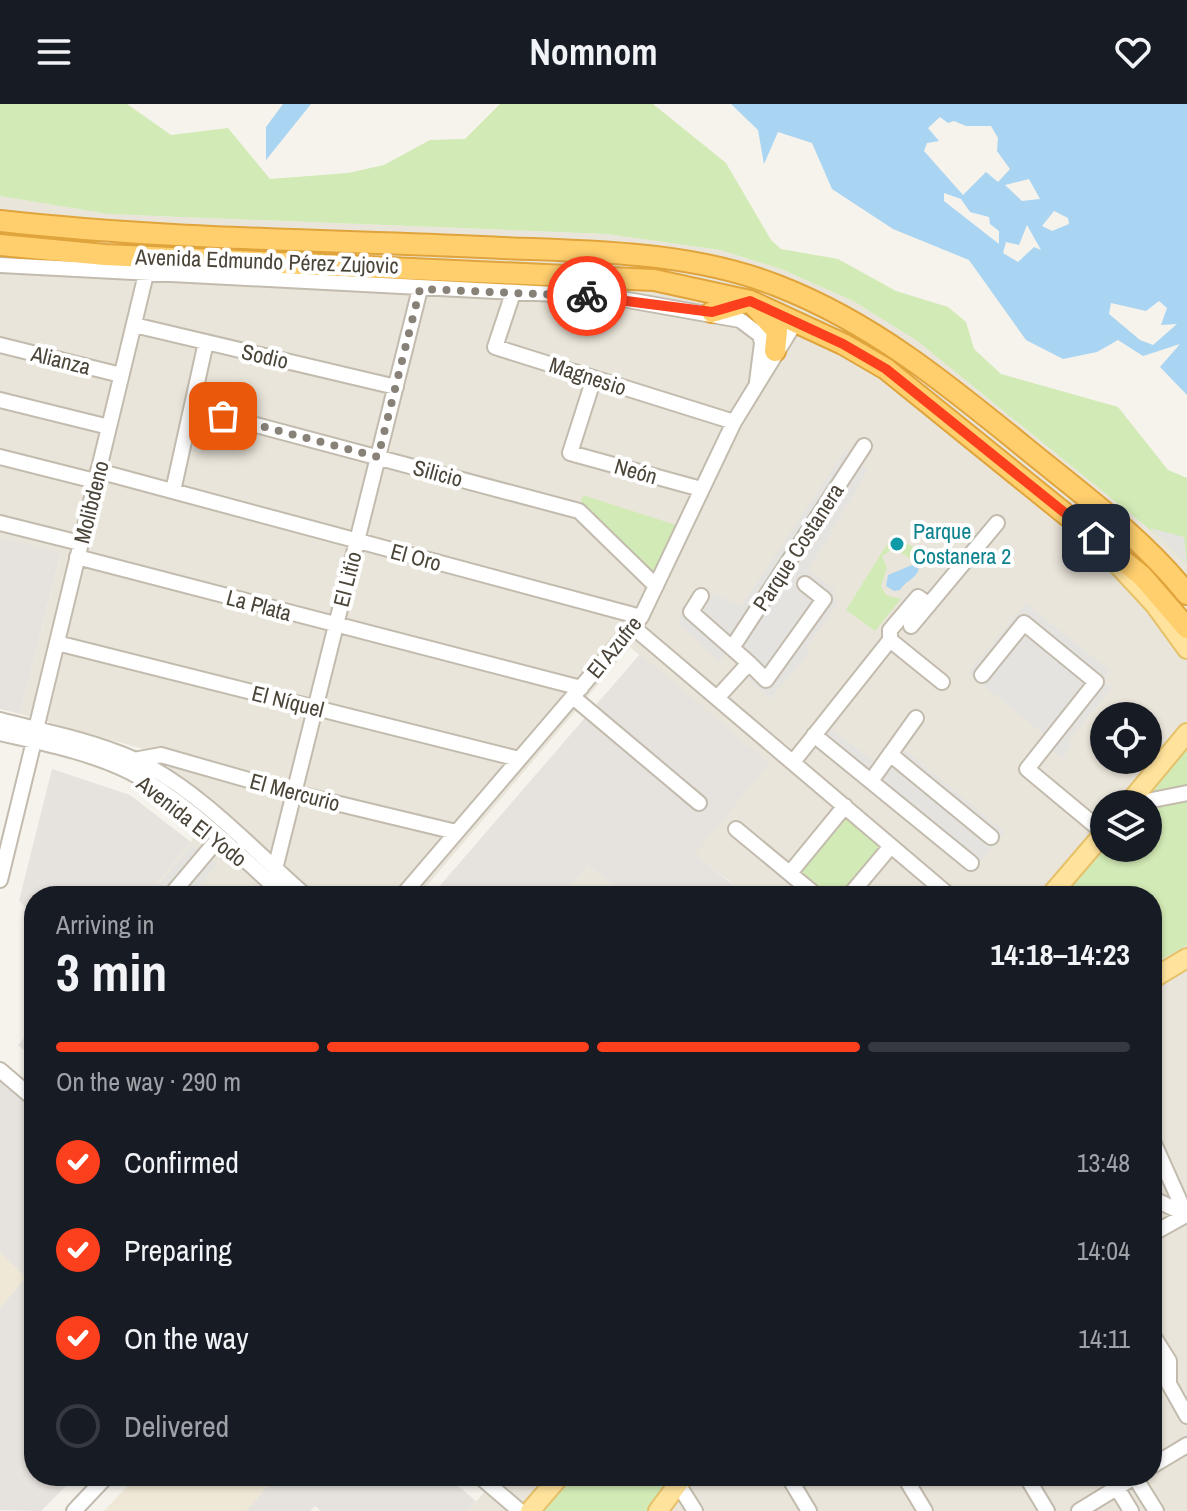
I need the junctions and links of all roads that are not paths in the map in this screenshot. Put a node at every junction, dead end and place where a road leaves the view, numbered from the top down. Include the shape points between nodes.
1 (0, 221) edge
2 (0, 245) edge
3 (0, 265) edge
4 (146, 274) junction
5 (420, 289) junction
6 (513, 293) junction
7 (750, 301) junction
8 (712, 312) junction
9 (842, 316) junction
10 (796, 321) junction
11 (134, 325) junction
12 (206, 342) junction
13 (0, 345) edge
14 (775, 351) junction
15 (121, 375) junction
16 (594, 378) junction
17 (757, 382) junction
18 (396, 387) junction
19 (0, 400) edge
20 (192, 408) junction
21 (734, 422) junction
22 (109, 427) junction
23 (864, 446) dead end
24 (0, 457) edge
25 (378, 457) junction
26 (96, 476) junction
27 (701, 489) junction
28 (173, 491) junction
29 (0, 523) edge
30 (997, 523) dead end
31 (357, 541) junction
32 (1107, 549) junction
33 (79, 550) junction
34 (805, 584) dead end
35 (656, 586) junction
36 (1187, 594) edge
37 (701, 596) dead end
38 (929, 605) junction
39 (637, 622) junction
40 (336, 625) junction
41 (911, 626) dead end
42 (1187, 628) edge
43 (890, 640) junction
44 (57, 643) junction
45 (732, 648) junction
46 (1187, 649) edge
47 (749, 663) junction
48 (982, 675) dead end
49 (942, 682) dead end
50 (577, 692) junction
51 (717, 698) junction
52 (315, 708) junction
53 (916, 718) dead end
54 (0, 720) edge
55 (0, 733) edge
56 (1187, 733) edge
57 (35, 735) junction
58 (814, 735) junction
59 (890, 754) junction
60 (519, 759) junction
61 (134, 760) junction
62 (793, 762) junction
63 (871, 781) junction
64 (1141, 790) edge
65 (294, 793) junction
66 (1187, 793) edge
67 (1162, 798) edge
68 (699, 803) dead end
69 (845, 806) junction
70 (1090, 821) edge
71 (736, 829) dead end
72 (456, 832) junction
73 (991, 837) dead end
74 (219, 838) junction
75 (891, 846) junction
76 (1090, 849) edge
77 (971, 863) dead end
78 (275, 869) junction
79 (790, 873) junction
80 (0, 880) edge
81 (178, 886) edge
82 (274, 886) edge
83 (295, 886) edge
84 (410, 886) edge
85 (805, 886) edge
86 (857, 886) edge
87 (938, 886) edge
88 (1059, 886) edge
89 (1187, 958) edge
90 (1162, 973) edge
91 (0, 1070) edge
92 (24, 1090) edge
93 (1162, 1161) edge
94 (1162, 1203) edge
95 (1186, 1215) edge
96 (1162, 1228) edge
97 (1162, 1350) edge
98 (1169, 1361) junction
99 (1162, 1366) edge
100 (1187, 1416) edge
101 (1187, 1445) edge
102 (1162, 1460) edge
103 (98, 1486) edge
104 (491, 1486) edge
105 (551, 1486) edge
106 (677, 1486) edge
107 (684, 1486) edge
108 (794, 1486) edge
109 (910, 1486) edge
110 (1032, 1486) edge
111 (1120, 1486) edge
112 (1141, 1486) edge
113 (1117, 1488) junction
114 (74, 1511) edge
115 (520, 1511) edge
116 (530, 1511) edge
117 (658, 1511) edge
118 (695, 1511) edge
119 (809, 1511) edge
120 (925, 1511) edge
121 (1047, 1511) edge
122 (1079, 1511) edge
123 (1131, 1511) edge
124 (1156, 1511) edge

1 - 9 highway, Avenida Edmundo Pérez Zujovic via 657,257 777,285
2 - 7 highway, Avenida Edmundo Pérez Zujovic via 105,255 654,280
3 - 4 street, Avenida Edmundo Pérez Zujovic
4 - 5 street, Avenida Edmundo Pérez Zujovic
4 - 11 street, Molibdeno
5 - 6 street, Avenida Edmundo Pérez Zujovic
5 - 18 street, El Litio
6 - 8 street, Avenida Edmundo Pérez Zujovic via 611,297
6 - 16 street, Magnesio via 495,347
7 - 8 highway
7 - 10 highway, Avenida Edmundo Pérez Zujovic
7 - 14 highway via 777,331
8 - 17 street, Avenida Edmundo Pérez Zujovic via 740,320 760,335
9 - 10 highway via 814,314
9 - 36 highway, Avenida Edmundo Pérez Zujovic via 900,349 967,400 1156,558
10 - 14 street, El Azufre
10 - 32 highway, Avenida Edmundo Pérez Zujovic via 886,369
11 - 12 street, Sodio
11 - 15 street, Molibdeno
12 - 18 street, Sodio
12 - 20 street
13 - 15 street, Alianza
14 - 17 street, El Azufre
15 - 22 street, Molibdeno
16 - 21 street, Magnesio
16 - 27 street, Neón via 570,453
17 - 21 street, El Azufre
18 - 25 street, El Litio
19 - 22 street
20 - 25 street, Silicio
20 - 28 street
21 - 27 street, El Azufre
22 - 26 street, Molibdeno
23 - 45 street, Parque Costanera
24 - 26 street, El Oro
25 - 31 street, El Litio
25 - 35 street, Silicio via 579,511
26 - 28 street, El Oro
26 - 33 street, Molibdeno
27 - 35 street, El Azufre
28 - 31 street, El Oro
29 - 33 street
30 - 38 street
31 - 39 street, El Oro
31 - 40 street, El Litio
32 - 42 highway, Avenida Edmundo Pérez Zujovic via 1142,576
32 - 46 main road
33 - 40 street, La Plata
33 - 44 street, Molibdeno
34 - 47 street, Parque Costanera via 824,599 766,680
35 - 39 street, El Azufre
37 - 45 street via 691,612
38 - 41 street
38 - 43 street via 918,597 890,630
39 - 50 street, El Azufre
39 - 51 street, El Oro
40 - 50 street, La Plata
40 - 52 street, El Litio
43 - 49 street
43 - 58 street
44 - 52 street, El Níquel
44 - 57 street, Molibdeno
45 - 47 street
47 - 51 street
48 - 70 street via 1024,623 1096,682 1027,769
50 - 60 street, El Azufre
50 - 68 street
51 - 62 street, El Oro
52 - 60 street, El Níquel
52 - 65 street, El Litio
53 - 59 street
54 - 57 street, Avenida El Yodo
55 - 57 street, Avenida El Yodo
56 - 64 main road
57 - 61 street, Avenida El Yodo
57 - 74 street, Avenida El Yodo via 129,772 166,794
57 - 80 street, Molibdeno
58 - 62 street
58 - 63 street
59 - 63 street
59 - 73 street
60 - 72 street, El Azufre
61 - 65 street, El Mercurio via 161,755
61 - 78 street, Avenida El Yodo via 197,800
62 - 69 street, El Oro
63 - 77 street
65 - 72 street, El Mercurio
65 - 78 street, El Litio
66 - 67 street
69 - 75 street, El Oro
69 - 79 street
71 - 79 street
72 - 84 street, El Azufre
74 - 81 street
74 - 82 street, Avenida El Yodo
75 - 86 street
75 - 87 street, El Oro
76 - 88 main road
78 - 83 street, Avenida El Yodo
79 - 85 street
89 - 90 main road
91 - 92 street
93 - 95 street
94 - 95 street
95 - 96 street
97 - 98 street
98 - 99 street
98 - 100 street via 1169,1384
101 - 102 street
103 - 114 street
104 - 115 street
105 - 116 main road
106 - 117 main road
107 - 118 street
108 - 119 street
109 - 120 street
110 - 121 street
111 - 113 street
112 - 124 street
113 - 122 street
113 - 123 street

